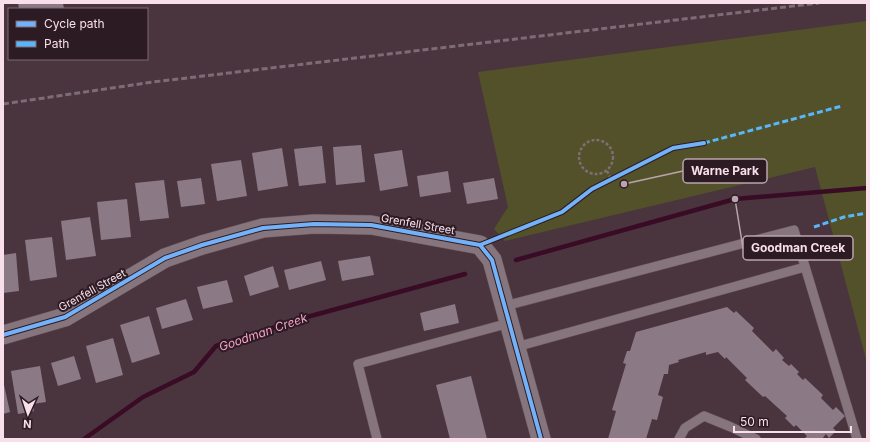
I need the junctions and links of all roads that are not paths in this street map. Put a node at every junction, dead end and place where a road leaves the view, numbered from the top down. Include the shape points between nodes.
1 (805, 267) junction
2 (507, 314) junction
3 (3, 335) edge
4 (516, 347) junction
5 (377, 439) edge
6 (541, 439) edge
7 (679, 439) edge
8 (756, 439) edge
9 (857, 439) edge

1 - 2 lane via 794,230
1 - 4 lane
1 - 9 lane
2 - 3 street, Grenfell Street via 492,260 480,245 371,225 314,224 263,228 165,258 65,317
2 - 4 street, Grenfell Street
2 - 5 lane via 358,364
4 - 6 street, Grenfell Street
7 - 8 lane via 685,428 704,416

